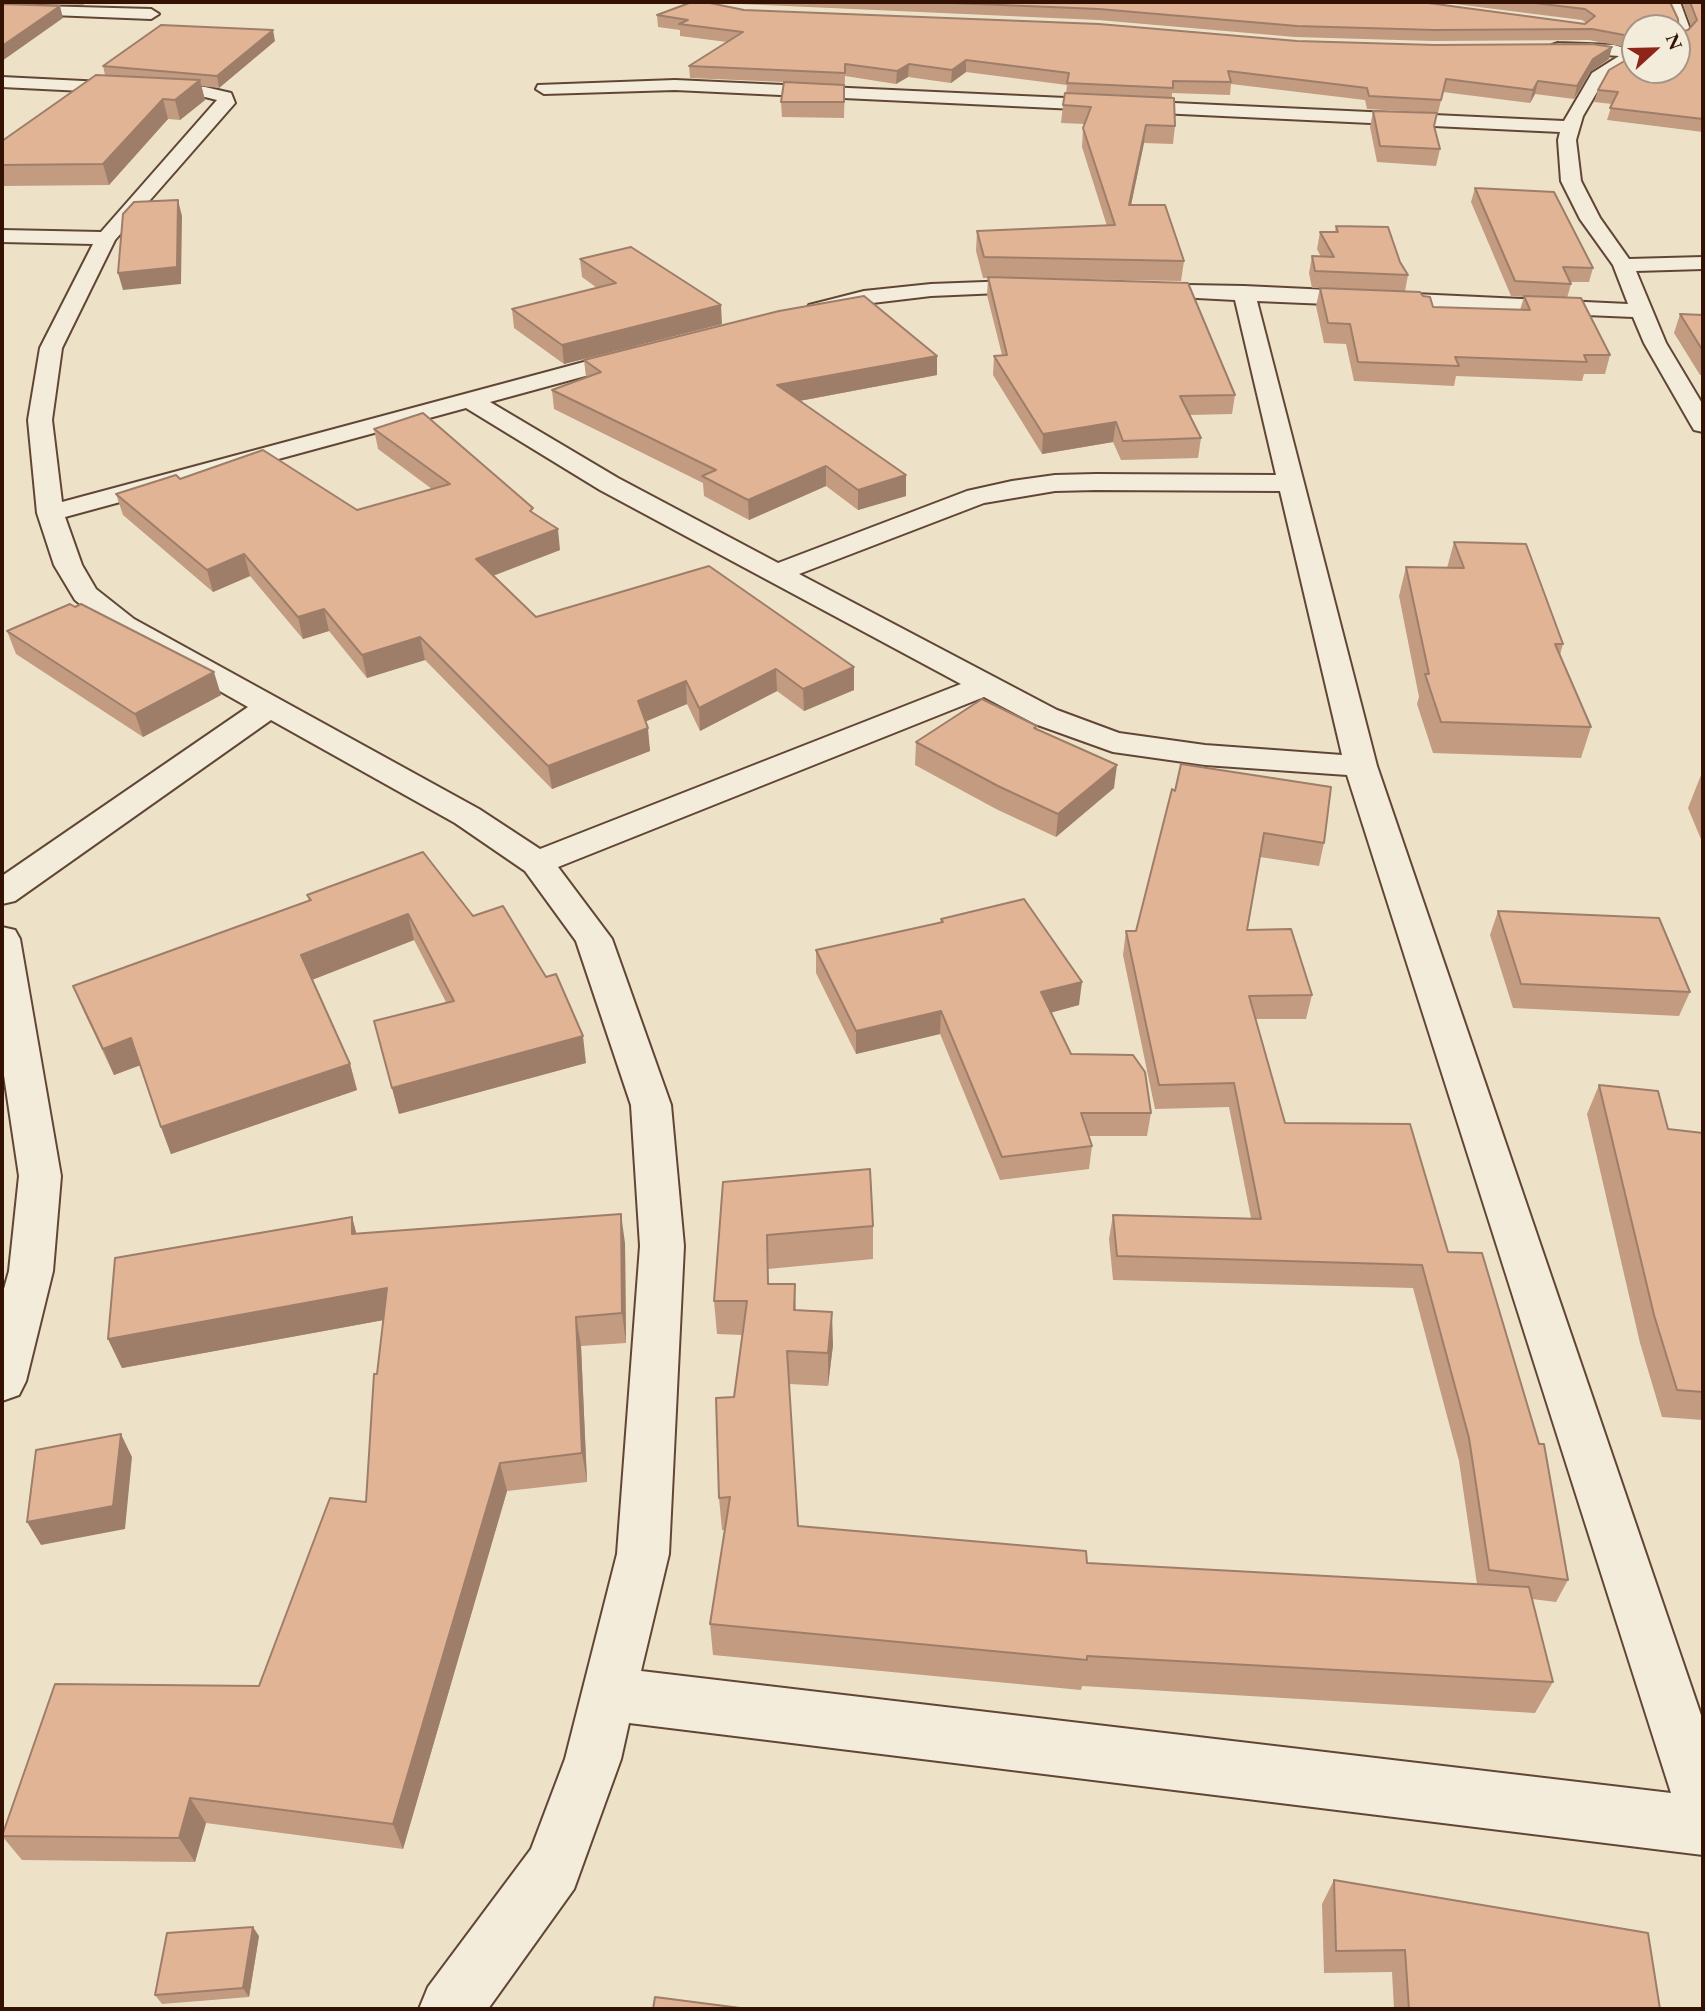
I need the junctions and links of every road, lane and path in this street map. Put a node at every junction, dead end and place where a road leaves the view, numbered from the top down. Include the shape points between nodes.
1 (2, 9) edge
2 (151, 14) dead end
3 (1537, 48) edge
4 (1621, 54) edge
5 (1621, 61) edge
6 (2, 82) edge
7 (544, 89) dead end
8 (1571, 127) junction
9 (2, 236) edge
10 (106, 238) junction
11 (1703, 263) edge
12 (1623, 265) junction
13 (1064, 286) edge
14 (1119, 288) edge
15 (1244, 293) junction
16 (1642, 311) junction
17 (799, 314) edge
18 (656, 350) edge
19 (468, 399) junction
20 (1703, 425) edge
21 (1291, 483) junction
22 (50, 513) junction
23 (779, 572) junction
24 (986, 685) junction
25 (270, 706) junction
26 (1361, 766) junction
27 (537, 863) junction
28 (2, 893) edge
29 (2, 939) edge
30 (2, 1381) edge
31 (609, 1694) junction
32 (1703, 1804) edge
33 (1703, 1825) edge
34 (450, 2009) edge

1 - 2 street
3 - 4 street
5 - 8 street via 1598,77
6 - 10 street via 177,90 225,97 226,103
7 - 8 street via 674,85
8 - 12 street via 1567,140 1571,181 1590,219
9 - 10 street
10 - 22 street via 51,348 40,420
11 - 12 street
12 - 16 street
13 - 17 street via 931,290 864,298
14 - 15 street
15 - 16 street
15 - 21 street
16 - 20 street via 1655,343
18 - 19 street
19 - 22 street
19 - 23 street via 609,484
21 - 23 street via 1096,482 1012,489 976,497
21 - 26 street
22 - 25 street via 68,565 85,594 124,625
23 - 24 street
24 - 26 street via 1046,717 1113,742 1205,755
24 - 27 street
25 - 27 street via 467,816
25 - 28 street
26 - 32 street
27 - 31 street via 594,939 651,1105 662,1246 643,1554
29 - 30 street via 40,1176 32,1271
31 - 33 street
31 - 34 street via 593,1759 553,1868

